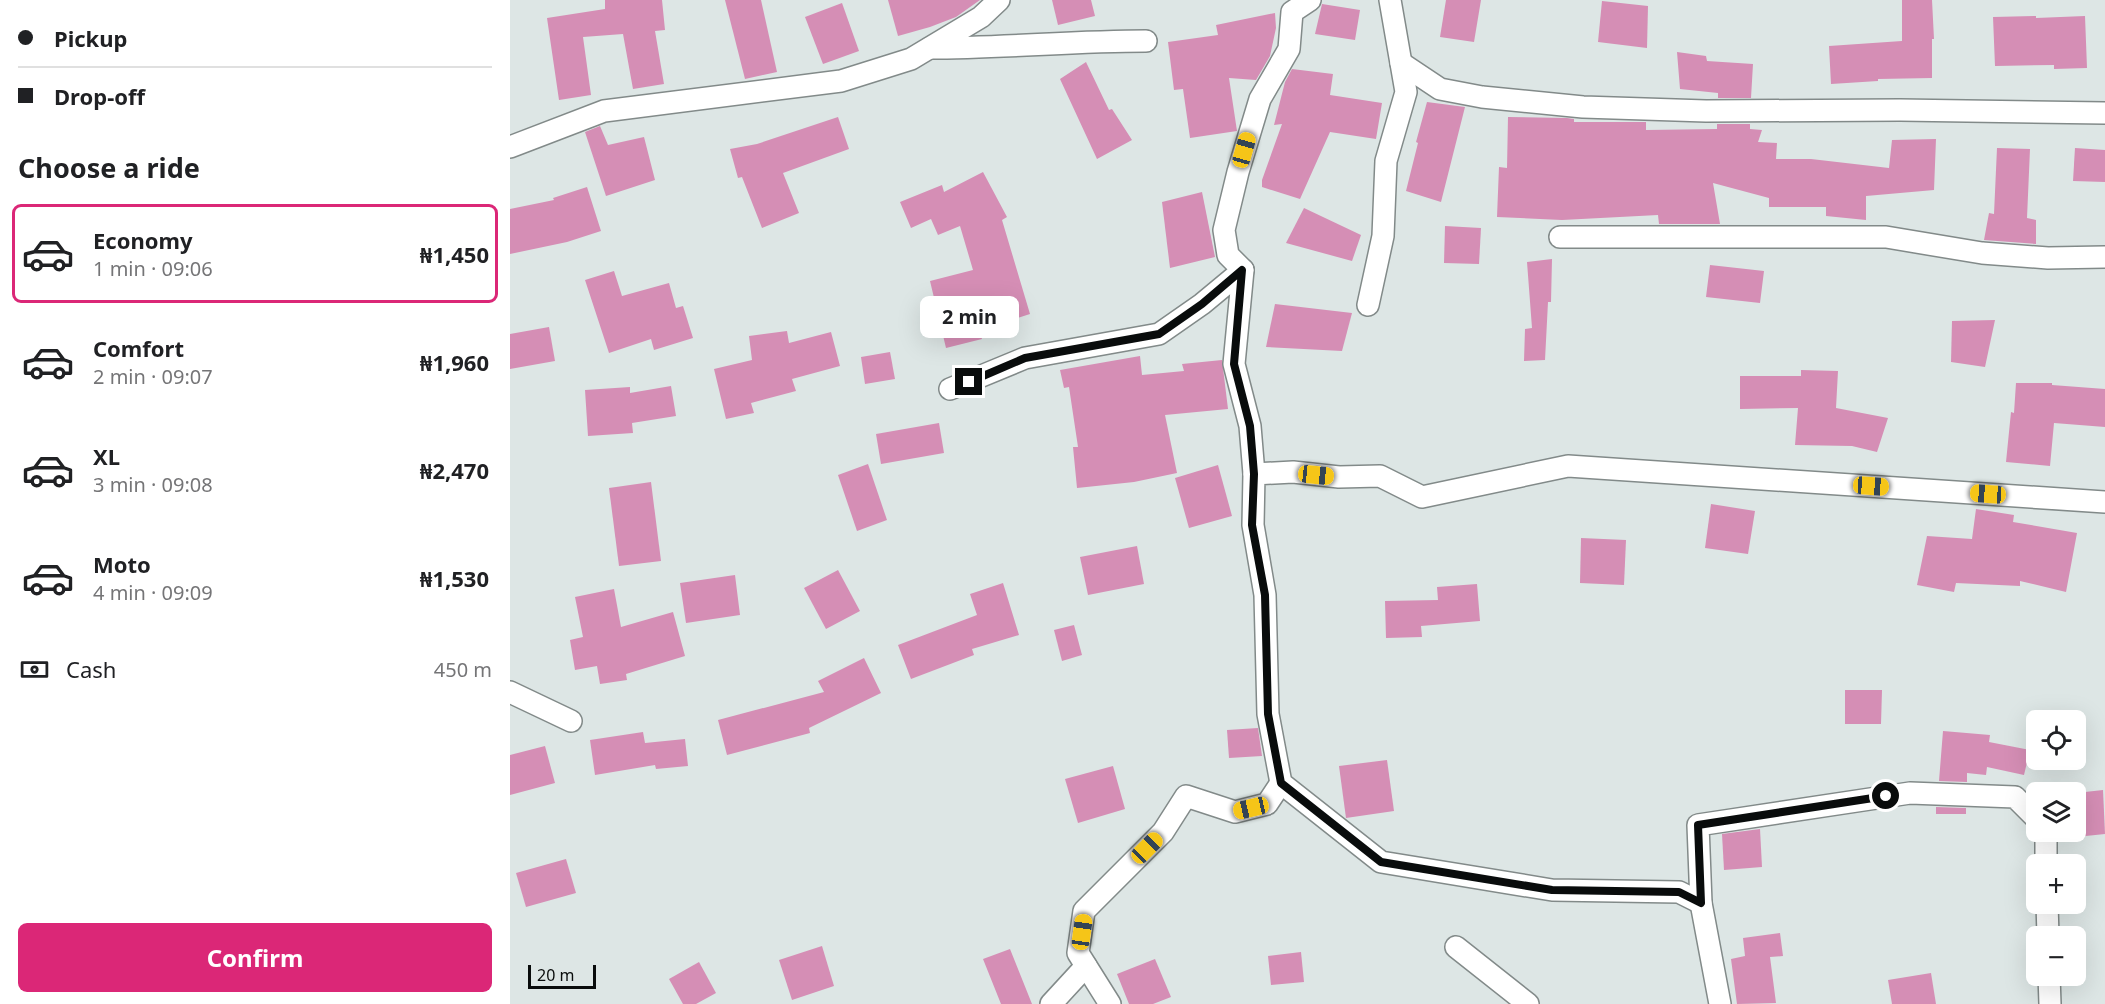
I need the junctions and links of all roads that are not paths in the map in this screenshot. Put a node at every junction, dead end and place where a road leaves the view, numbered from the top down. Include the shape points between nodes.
1 (999, 0) edge
2 (1310, 0) edge
3 (1390, 0) edge
4 (1292, 6) edge
5 (1146, 41) dead end
6 (929, 48) junction
7 (1401, 63) junction
8 (2105, 113) edge
9 (510, 147) edge
10 (1560, 237) dead end
11 (2105, 257) edge
12 (1242, 270) junction
13 (1368, 305) dead end
14 (950, 389) dead end
15 (1254, 474) junction
16 (2105, 502) edge
17 (510, 692) edge
18 (571, 722) dead end
19 (1281, 783) junction
20 (2026, 808) edge
21 (1701, 903) junction
22 (1456, 947) dead end
23 (1086, 966) junction
24 (2047, 986) edge
25 (2044, 1002) edge
26 (1052, 1004) edge
27 (1110, 1004) edge
28 (1528, 1004) edge
29 (1720, 1004) edge

1 - 6 street via 981,17
2 - 4 street
3 - 7 street
4 - 12 street via 1289,49 1260,99 1224,230 1228,255
5 - 6 street
6 - 9 street via 911,59 841,81 604,111
7 - 8 street via 1440,89 1583,107
7 - 13 street via 1406,92 1386,161 1383,237
10 - 11 street via 1887,237 1972,252 2048,258
12 - 14 street via 1159,334 1025,358
12 - 15 street via 1234,364 1250,426
15 - 16 street via 1380,476 1422,497 1568,466
15 - 19 street via 1252,525 1265,595 1268,714
17 - 18 street
19 - 21 street via 1381,862 1552,890 1679,892
19 - 23 street via 1267,804 1235,812 1186,796 1163,832 1084,911 1078,953
20 - 21 street via 2015,797 1910,793 1698,825
21 - 29 street
22 - 28 street
23 - 26 street
23 - 27 street
24 - 25 street

